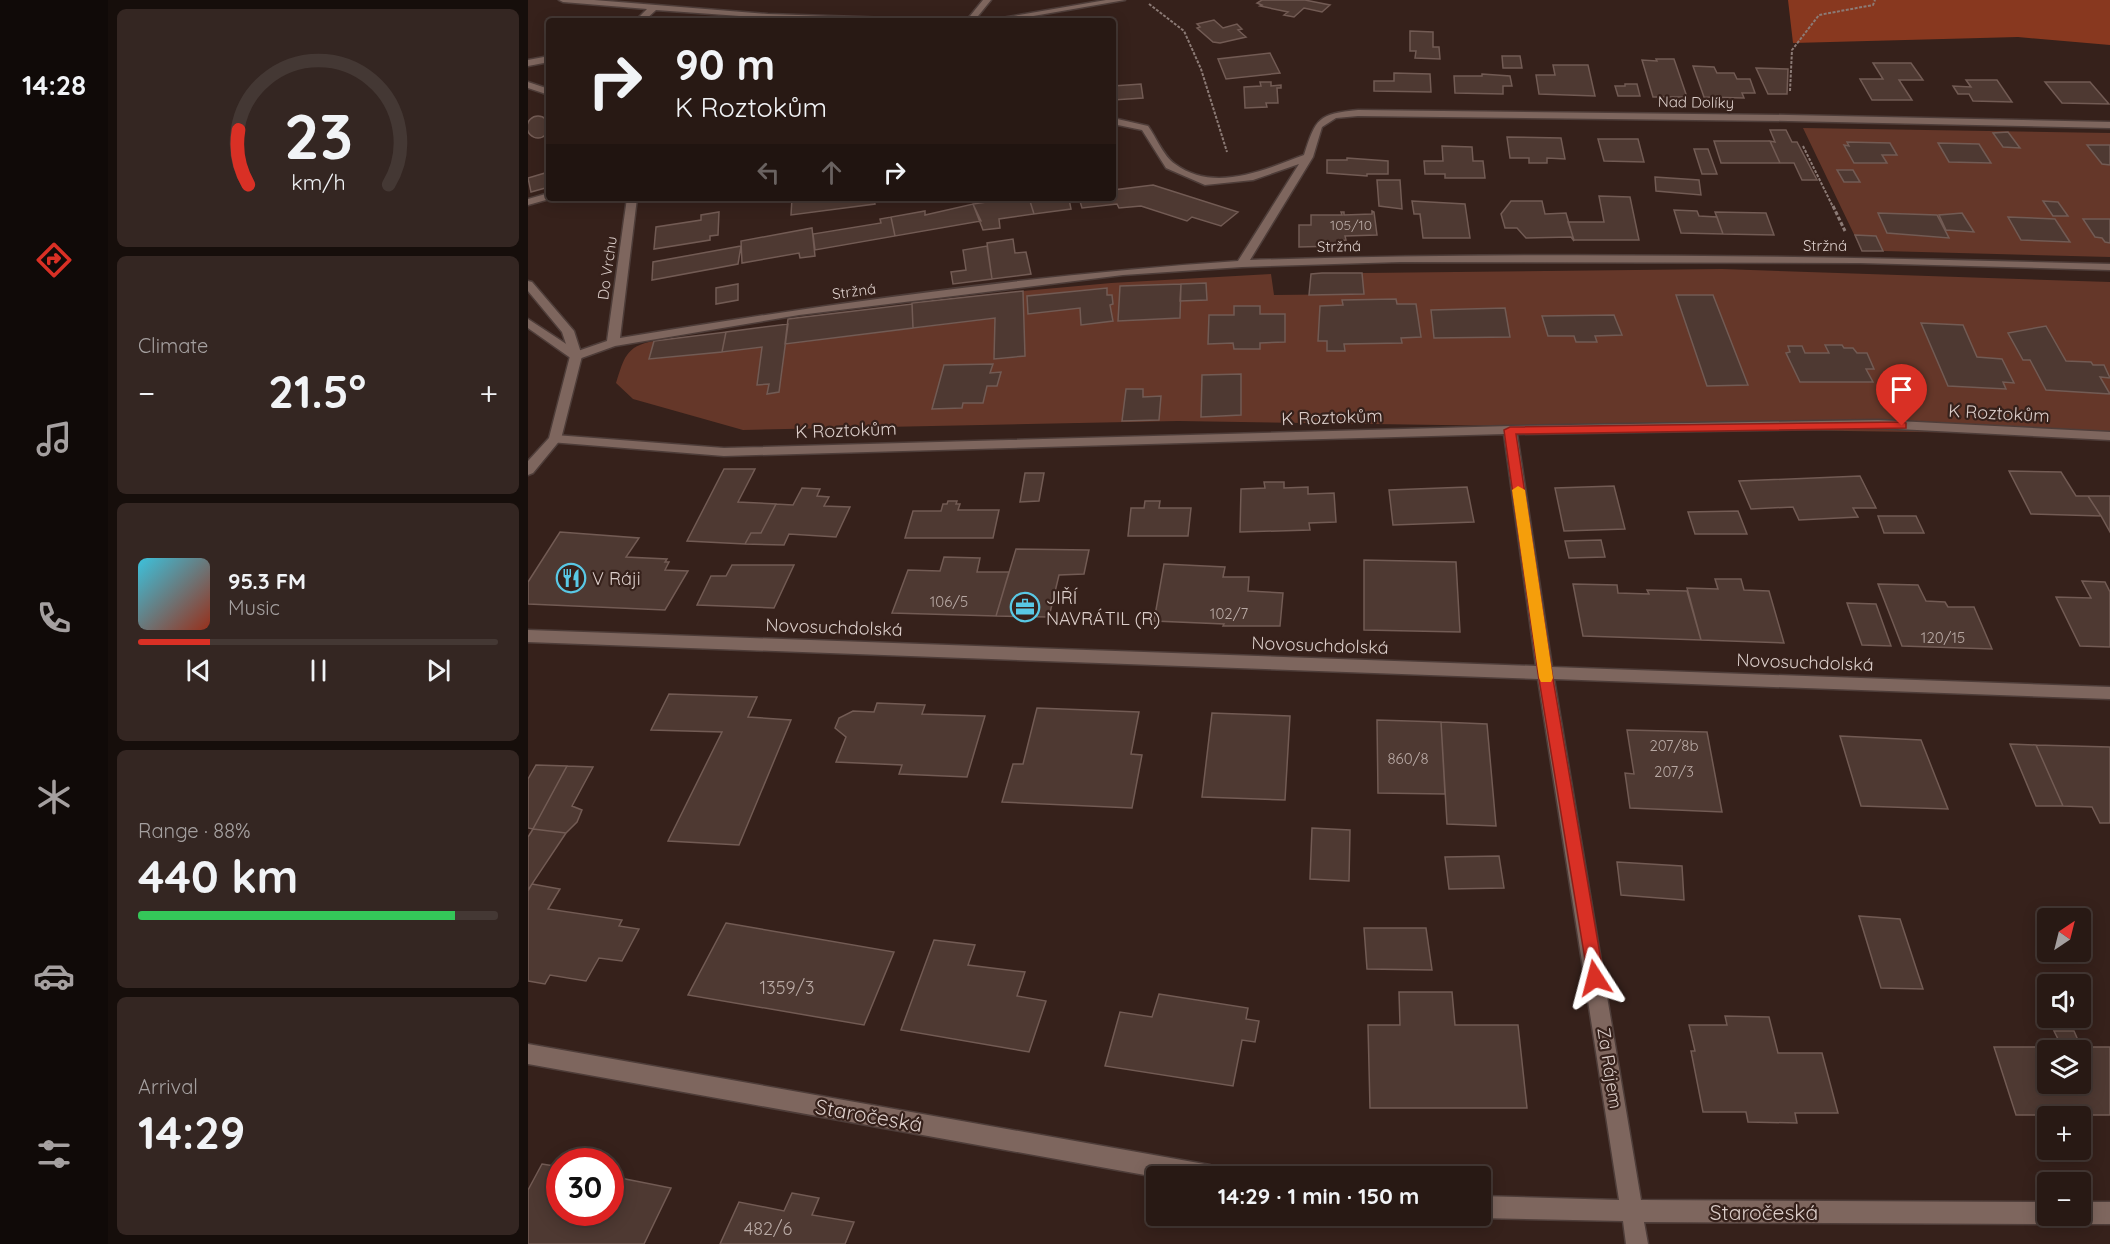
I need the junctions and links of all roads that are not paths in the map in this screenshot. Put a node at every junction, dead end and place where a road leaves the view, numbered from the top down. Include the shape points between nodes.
1 (562, 0) edge
2 (987, 0) edge
3 (1121, 0) edge
4 (655, 6) junction
5 (768, 16) junction
6 (642, 18) edge
7 (764, 18) edge
8 (816, 18) edge
9 (972, 18) edge
10 (1008, 18) edge
11 (546, 60) edge
12 (528, 63) edge
13 (528, 85) edge
14 (546, 91) edge
15 (1116, 122) edge
16 (2110, 125) edge
17 (1308, 157) junction
18 (546, 197) edge
19 (632, 201) edge
20 (528, 202) edge
21 (1242, 264) junction
22 (2110, 267) edge
23 (528, 284) edge
24 (528, 324) edge
25 (613, 343) junction
26 (576, 356) junction
27 (1510, 430) junction
28 (2110, 436) edge
29 (555, 439) junction
30 (528, 470) edge
31 (528, 636) edge
32 (1545, 673) junction
33 (2110, 693) edge
34 (528, 1054) edge
35 (1154, 1166) edge
36 (1491, 1207) edge
37 (1633, 1211) junction
38 (2037, 1213) edge
39 (2091, 1213) edge
40 (2110, 1213) edge
41 (1637, 1244) edge

1 - 4 street
2 - 9 street
3 - 10 street
4 - 5 street
4 - 6 street
5 - 7 street
5 - 8 street
11 - 12 street
13 - 14 street
15 - 17 street via 1145,128 1170,166 1205,182 1253,177
16 - 17 street, Nad Dolíky via 1358,112 1334,115 1318,126
17 - 21 street, Nad Dolíky
18 - 20 street
19 - 25 street, Do Vrchu
21 - 22 street, Stržná via 1860,260
21 - 25 street, Stržná via 1123,272 811,311
23 - 26 street via 568,331
24 - 26 street
25 - 26 street, Stržná
26 - 29 street
27 - 28 street, K Roztokům via 1878,424
27 - 29 street, K Roztokům via 724,452
27 - 32 street, Za Rájem
29 - 30 street
31 - 32 street, Novosuchdolská
32 - 33 street, Novosuchdolská
32 - 37 street, Za Rájem
34 - 35 street, Staročeská
36 - 37 street, Staročeská
37 - 38 street, Staročeská
37 - 41 street, Za Rájem
39 - 40 street

